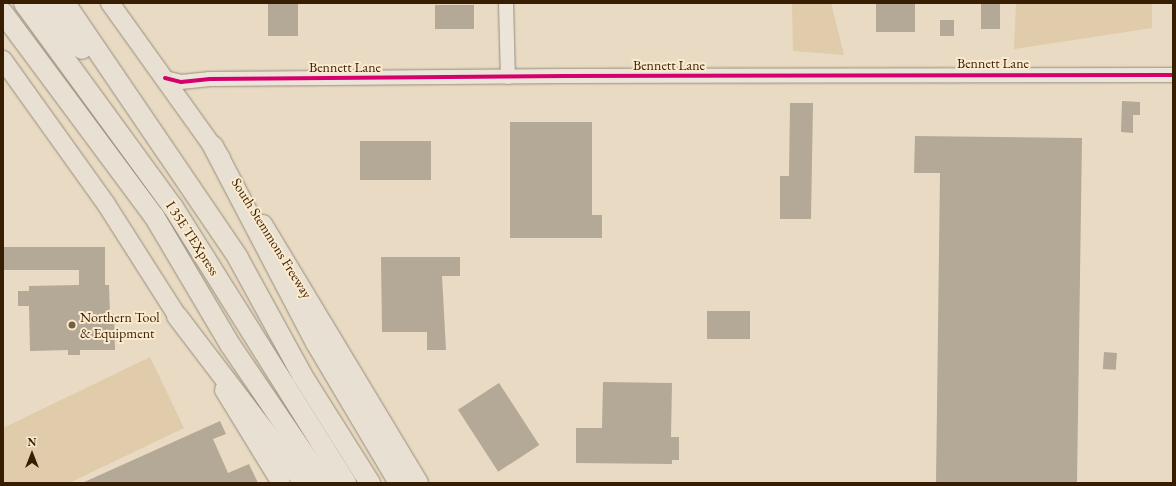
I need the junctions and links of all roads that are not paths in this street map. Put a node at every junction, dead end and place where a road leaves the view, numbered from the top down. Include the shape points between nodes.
1 (24, 3) edge
2 (43, 3) edge
3 (65, 3) edge
4 (110, 3) edge
5 (506, 3) edge
6 (3, 13) edge
7 (5, 65) edge
8 (1173, 75) edge
9 (508, 77) junction
10 (165, 78) junction
11 (213, 146) junction
12 (165, 152) junction
13 (177, 316) junction
14 (282, 483) edge
15 (304, 483) edge
16 (324, 483) edge
17 (346, 483) edge
18 (370, 483) edge
19 (399, 483) edge
20 (419, 483) edge

1 - 17 highway, I 35E TEXpress via 173,207
2 - 12 highway
3 - 12 highway
4 - 10 main road, South Stemmons Freeway
5 - 9 street
6 - 16 highway via 154,216 231,346
7 - 13 main road via 106,204
8 - 9 street, Bennett Lane
9 - 10 street, Bennett Lane via 210,79 181,82
10 - 11 main road, South Stemmons Freeway
11 - 19 highway via 316,343
11 - 20 main road, South Stemmons Freeway via 319,313
12 - 18 highway via 238,258 302,376
13 - 14 main road
13 - 15 highway

